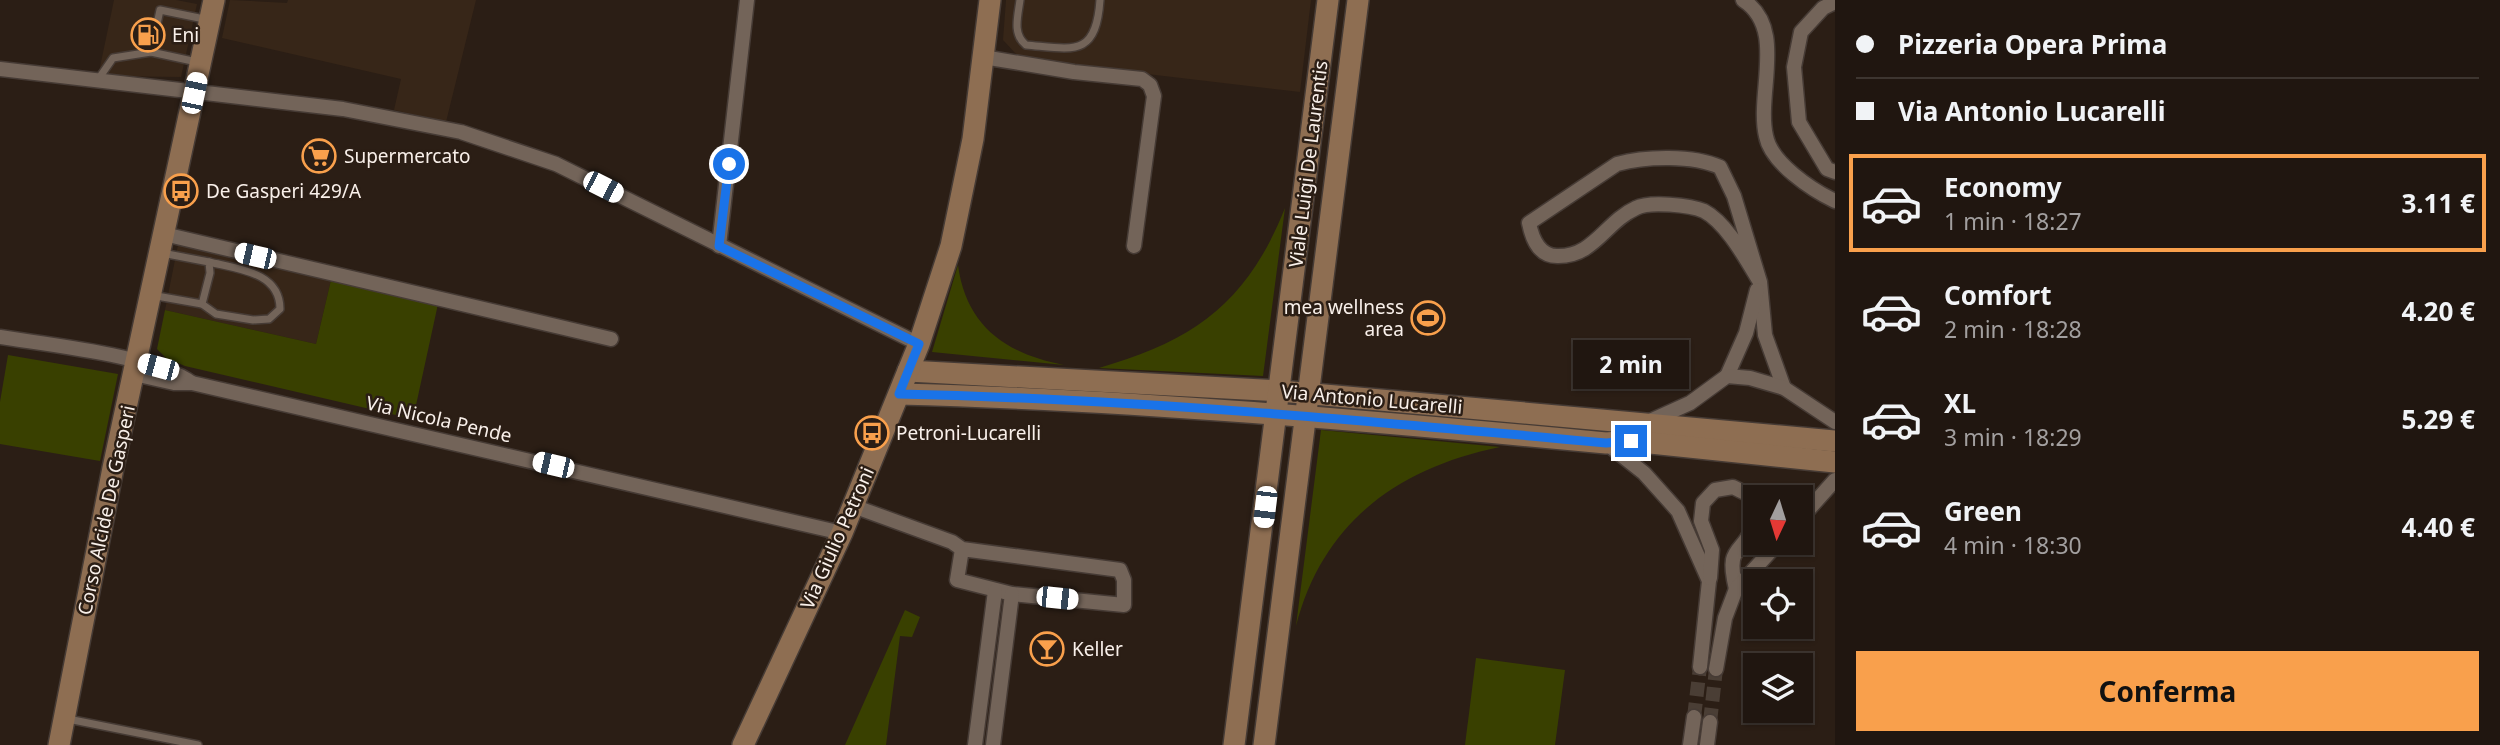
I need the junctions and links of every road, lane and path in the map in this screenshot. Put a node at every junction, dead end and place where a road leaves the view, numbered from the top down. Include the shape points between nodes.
1 (747, 0) edge
2 (990, 0) edge
3 (1020, 0) edge
4 (1100, 0) edge
5 (1328, 0) edge
6 (1358, 0) edge
7 (1743, 0) edge
8 (1835, 2) edge
9 (212, 10) edge
10 (151, 52) junction
11 (983, 57) junction
12 (201, 62) junction
13 (0, 69) edge
14 (97, 82) junction
15 (194, 93) junction
16 (1835, 172) edge
17 (1835, 201) edge
18 (161, 243) junction
19 (719, 246) junction
20 (1134, 246) dead end
21 (209, 262) junction
22 (1760, 282) junction
23 (150, 295) junction
24 (202, 304) junction
25 (1746, 333) junction
26 (1765, 335) junction
27 (0, 337) edge
28 (611, 339) dead end
29 (919, 344) junction
30 (136, 368) junction
31 (908, 371) junction
32 (1727, 376) junction
33 (1784, 388) junction
34 (899, 394) junction
35 (1278, 402) junction
36 (1307, 404) junction
37 (1835, 422) edge
38 (1645, 423) junction
39 (1631, 441) junction
40 (1835, 442) edge
41 (1606, 443) junction
42 (1835, 463) edge
43 (1835, 480) edge
44 (1743, 492) edge
45 (1813, 505) edge
46 (853, 506) junction
47 (842, 533) junction
48 (1743, 540) edge
49 (962, 549) junction
50 (1767, 555) edge
51 (1709, 581) junction
52 (1736, 589) junction
53 (995, 591) junction
54 (1013, 594) junction
55 (1700, 667) tunnel mouth
56 (1716, 669) tunnel mouth
57 (1694, 717) tunnel mouth
58 (64, 718) junction
59 (1710, 722) tunnel mouth
60 (59, 745) edge
61 (198, 745) edge
62 (743, 745) edge
63 (975, 745) edge
64 (993, 745) edge
65 (1234, 745) edge
66 (1264, 745) edge
67 (1690, 745) edge
68 (1707, 745) edge

1 - 19 street
2 - 11 street, Via Giulio Petroni
3 - 4 lane via 1020,40 1026,45 1074,49 1093,33
5 - 35 street, Viale Luigi De Laurentis
6 - 36 street, Viale Luigi De Laurentis
7 - 17 street via 1755,8 1767,32 1766,138 1786,167
8 - 16 street via 1801,32 1794,67 1799,122 1826,169
9 - 10 lane via 160,10
9 - 12 street, Corso Alcide De Gasperi
10 - 12 lane
10 - 14 lane via 113,58
11 - 20 street via 1142,79 1150,85 1154,96
11 - 29 street, Via Giulio Petroni via 973,139 951,246
12 - 15 street, Corso Alcide De Gasperi
13 - 14 street
14 - 15 street
15 - 18 street, Corso Alcide De Gasperi
15 - 19 street via 343,109 461,132 556,164
18 - 21 lane
18 - 23 street, Corso Alcide De Gasperi
18 - 28 street
19 - 29 street
21 - 24 lane
21 - 24 lane via 268,280 280,295 280,309 269,318 253,320 216,314
22 - 22 street via 1732,238 1704,211 1650,203 1633,208 1575,256 1541,251 1529,223 1617,164 1630,160 1706,161 1720,167 1734,196
22 - 25 street
22 - 26 street
23 - 24 lane
23 - 30 street, Corso Alcide De Gasperi
25 - 26 street
25 - 32 street
26 - 33 street
27 - 30 street, Via Nicola Pende
29 - 31 street, Via Giulio Petroni
30 - 47 street, Via Nicola Pende via 174,383 192,383
30 - 58 street, Corso Alcide De Gasperi
31 - 34 street, Via Giulio Petroni
31 - 35 street, Via Antonio Lucarelli
32 - 33 street via 1750,377
32 - 38 street via 1689,404
33 - 37 street
34 - 35 street, Via Antonio Lucarelli
34 - 46 street, Via Giulio Petroni
35 - 36 street, Via Antonio Lucarelli
35 - 65 street, Viale Luigi De Laurentis
36 - 38 street, Via Antonio Lucarelli
36 - 41 street, Via Antonio Lucarelli
36 - 66 street, Viale Luigi De Laurentis
38 - 39 street
38 - 40 street, Via Antonio Lucarelli
39 - 41 street, Via Antonio Lucarelli
39 - 42 street, Via Antonio Lucarelli
41 - 51 street via 1644,473 1678,511
43 - 45 street
44 - 51 street via 1733,487 1715,490 1703,503 1702,521 1712,550
46 - 47 street, Via Giulio Petroni
46 - 49 street
47 - 62 street, Via Giulio Petroni
48 - 52 street via 1733,554
49 - 53 street via 957,580
49 - 54 street via 1108,566 1120,570 1124,580 1124,605
50 - 52 street
51 - 55 street
52 - 56 street via 1725,618
53 - 54 street
53 - 63 street
54 - 64 street
57 - 67 street
58 - 60 street, Corso Alcide De Gasperi
58 - 61 lane
59 - 68 street

